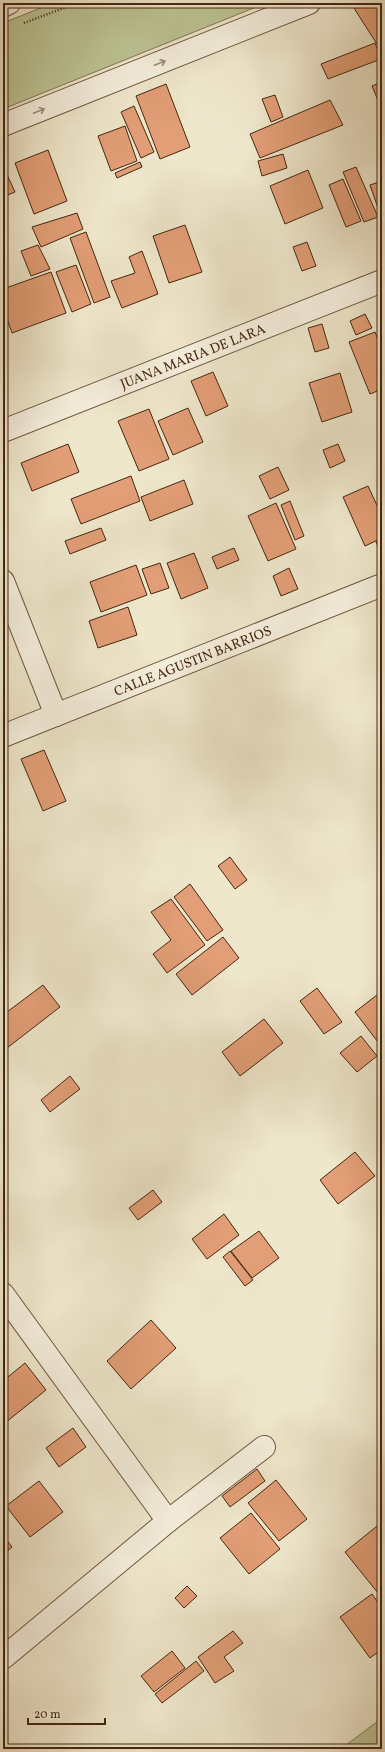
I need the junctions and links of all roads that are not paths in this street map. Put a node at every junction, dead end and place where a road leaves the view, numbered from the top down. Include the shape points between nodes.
1 (9, 3) edge
2 (309, 3) edge
3 (3, 6) edge
4 (3, 125) edge
5 (382, 281) edge
6 (3, 431) edge
7 (3, 581) edge
8 (382, 585) edge
9 (56, 715) junction
10 (3, 736) edge
11 (3, 1294) edge
12 (264, 1447) dead end
13 (168, 1521) junction
14 (3, 1658) edge

1 - 3 street
4 -> 2 street
5 - 6 street, JUANA MARIA DE LARA
7 - 9 street
8 - 9 street, CALLE AGUSTIN BARRIOS
9 - 10 street, CALLE AGUSTIN BARRIOS
11 - 13 street
12 - 13 street
13 - 14 street

